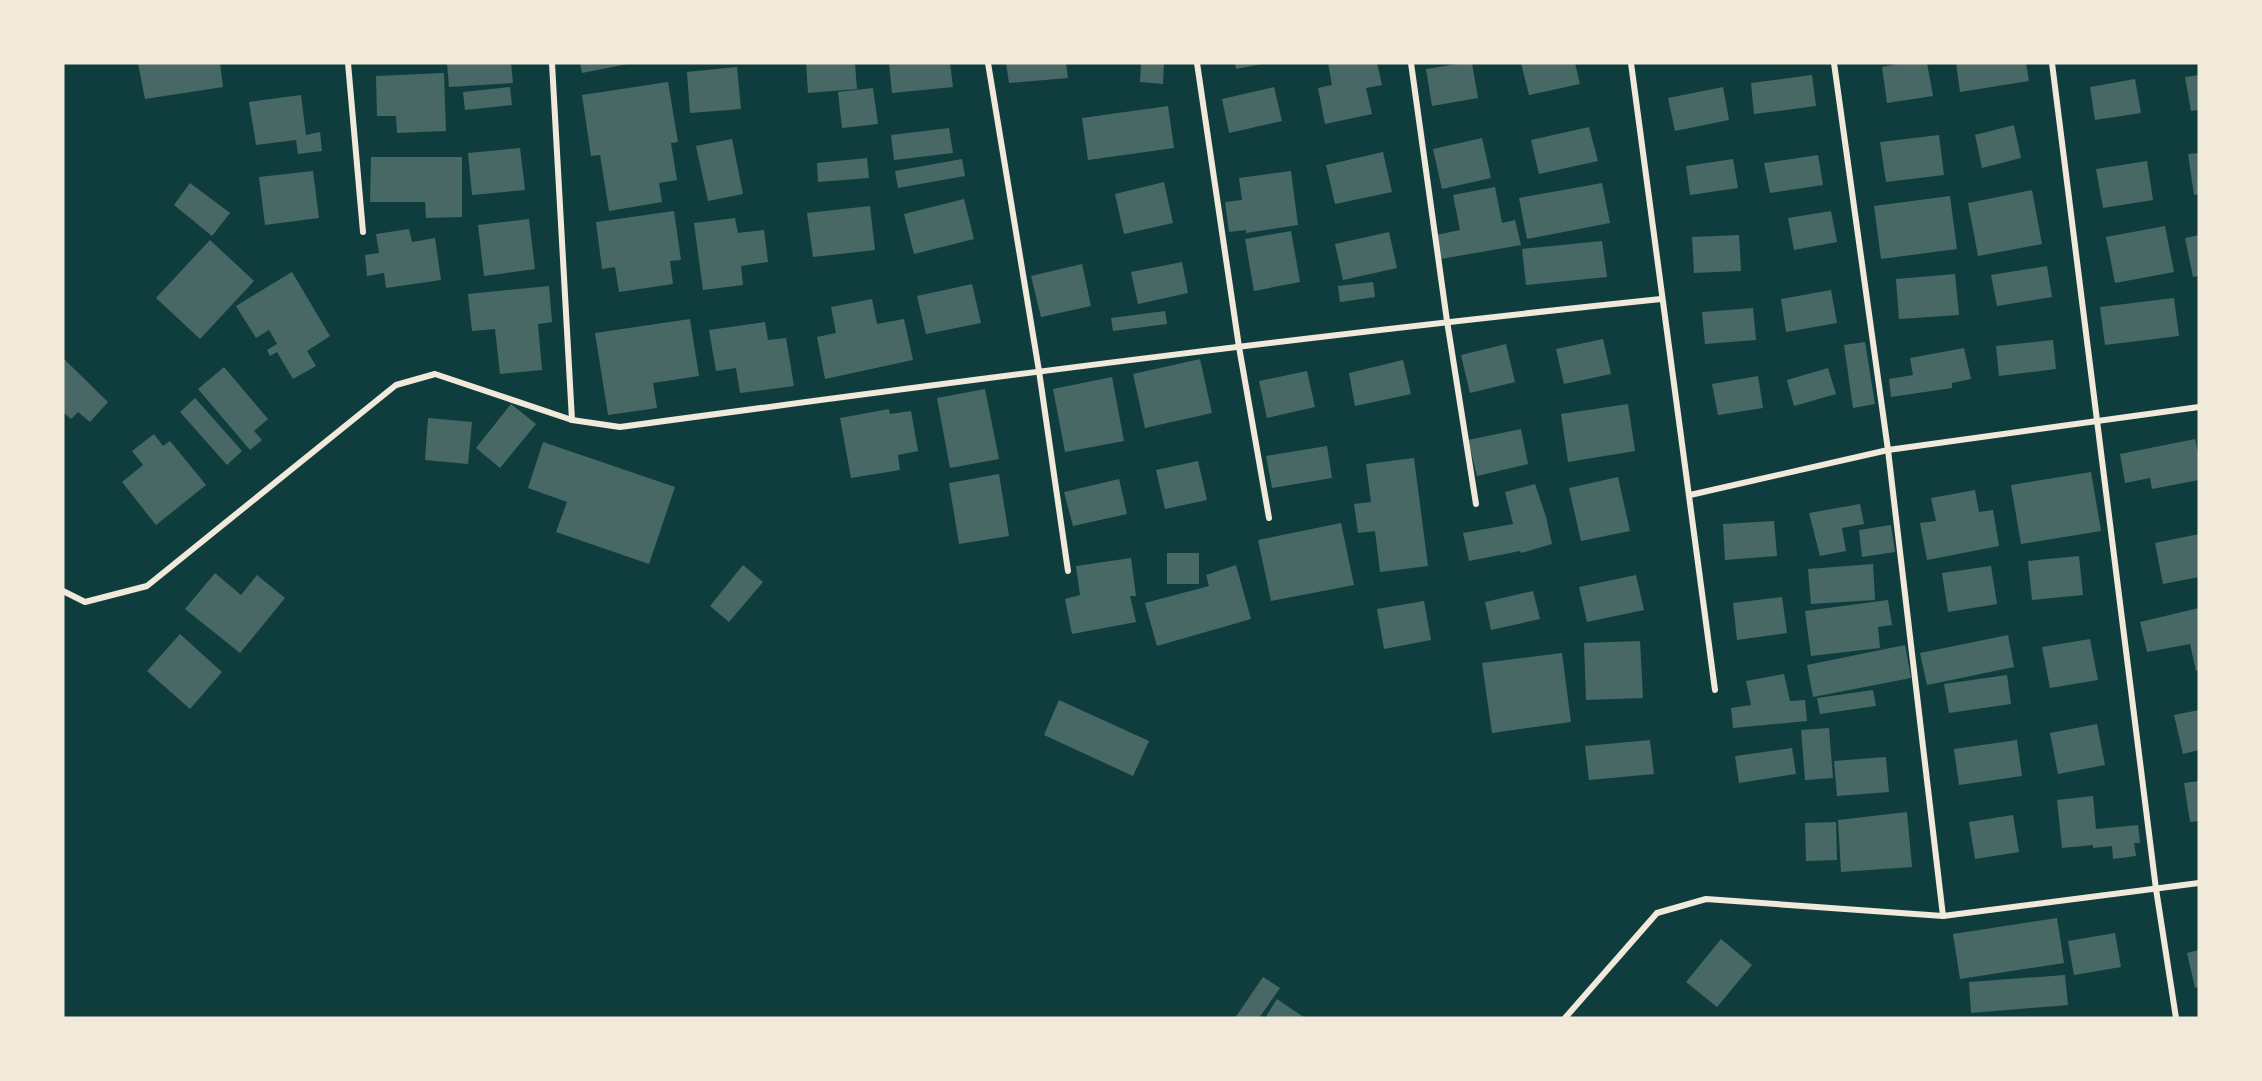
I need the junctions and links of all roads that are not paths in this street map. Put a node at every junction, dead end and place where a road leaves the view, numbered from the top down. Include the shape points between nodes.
1 (348, 63) edge
2 (552, 63) edge
3 (988, 63) edge
4 (1197, 63) edge
5 (1411, 63) edge
6 (1631, 63) edge
7 (1834, 63) edge
8 (2052, 63) edge
9 (363, 232) dead end
10 (1661, 299) junction
11 (1447, 321) junction
12 (1239, 347) junction
13 (1039, 370) junction
14 (2199, 407) edge
15 (572, 420) junction
16 (2096, 422) junction
17 (1888, 450) junction
18 (1690, 495) junction
19 (1476, 504) dead end
20 (1269, 518) dead end
21 (1068, 571) dead end
22 (63, 591) edge
23 (1715, 690) dead end
24 (2199, 883) edge
25 (2156, 888) junction
26 (1943, 916) junction
27 (1565, 1018) edge
28 (2176, 1018) edge

1 - 9 street
2 - 15 street
3 - 13 street
4 - 12 street
5 - 11 street
6 - 10 street
7 - 17 street
8 - 16 street
10 - 11 street
10 - 18 street
11 - 12 street
11 - 19 street
12 - 13 street
12 - 20 street
13 - 15 street via 620,427
13 - 21 street
14 - 16 street
15 - 22 street via 435,374 396,385 147,586 85,602
16 - 17 street
16 - 25 street
17 - 18 street
17 - 26 street
18 - 23 street
24 - 25 street
25 - 26 street
25 - 28 street
26 - 27 street via 1706,899 1657,912

